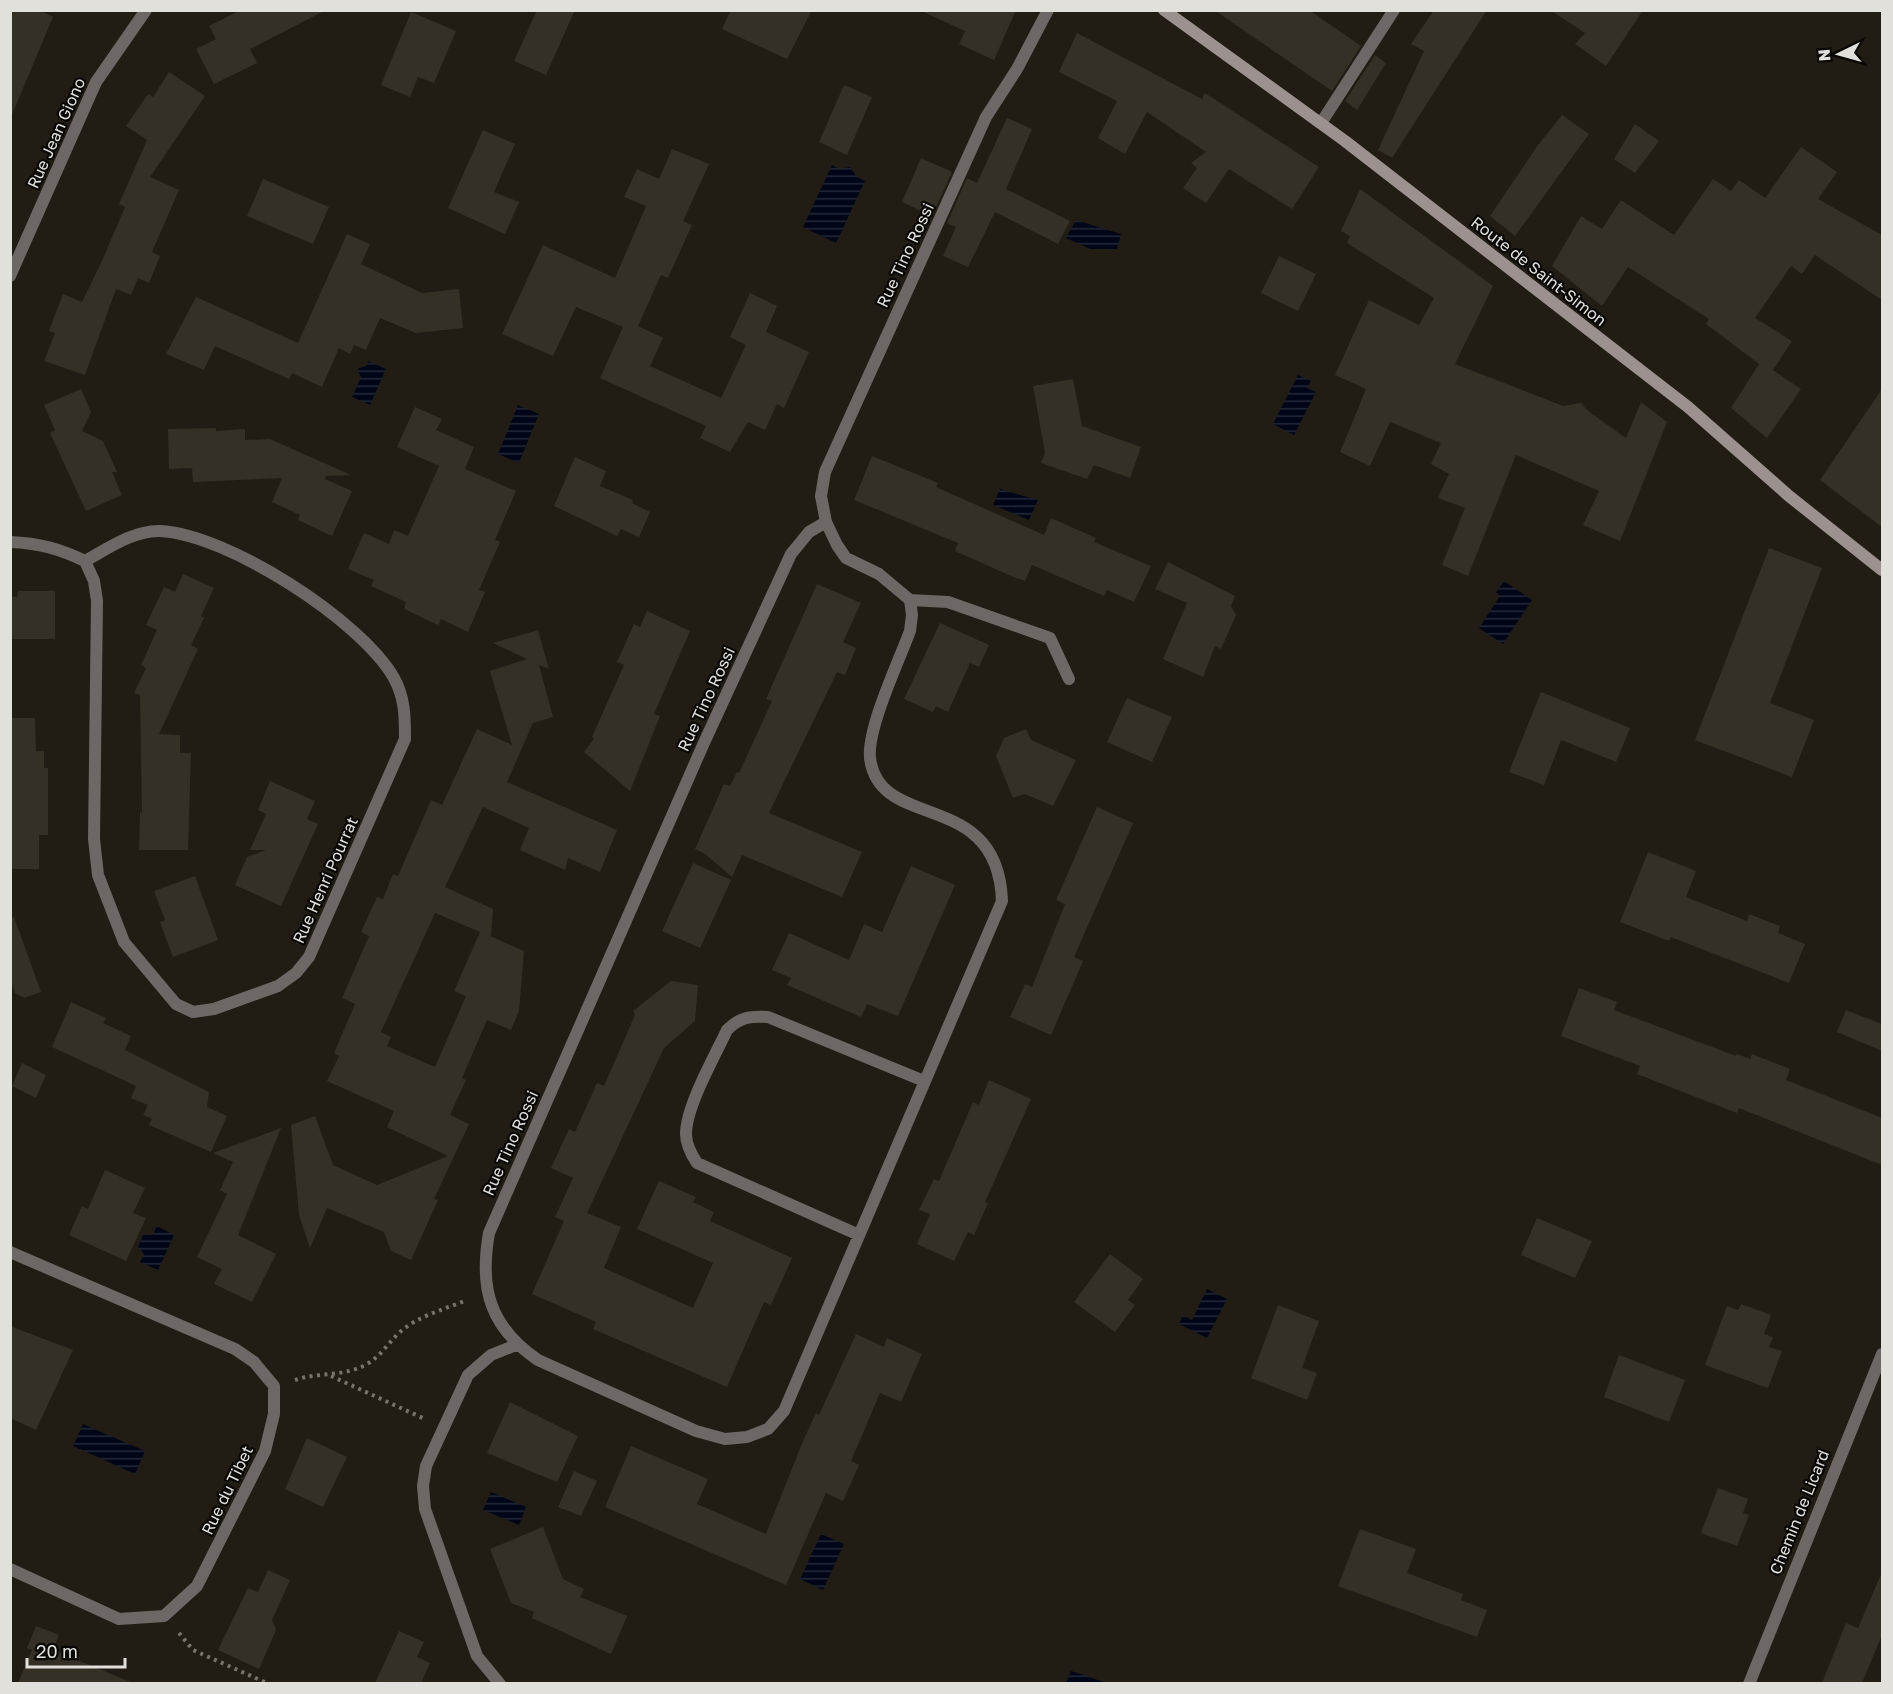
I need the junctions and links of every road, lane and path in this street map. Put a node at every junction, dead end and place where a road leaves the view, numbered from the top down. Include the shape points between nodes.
1 (146, 10) edge
2 (1048, 10) edge
3 (1164, 10) edge
4 (1394, 10) edge
5 (1322, 123) junction
6 (10, 276) edge
7 (826, 522) junction
8 (10, 542) edge
9 (85, 561) junction
10 (1882, 570) edge
11 (910, 600) junction
12 (1069, 679) dead end
13 (924, 1081) junction
14 (859, 1235) junction
15 (10, 1252) edge
16 (486, 1292) junction
17 (516, 1345) junction
18 (1882, 1354) edge
19 (330, 1376) junction
20 (274, 1386) junction
21 (444, 1427) junction
22 (10, 1569) edge
23 (164, 1616) junction
24 (269, 1683) edge
25 (500, 1683) edge
26 (1749, 1683) edge

1 - 6 street, Rue Jean Giono via 96,82
2 - 7 street, Rue Tino Rossi via 986,117 825,472 821,496
3 - 5 main road, Route de Saint-Simon
4 - 5 street
5 - 10 main road, Route de Saint-Simon via 1688,407 1789,496
7 - 11 street, Rue Tino Rossi via 846,558 879,574
7 - 16 street, Rue Tino Rossi via 809,532 791,554 703,745 489,1233 484,1262
8 - 9 street via 38,543
9 - 9 street, Rue Henri Pourrat via 123,540 158,531 190,536 290,583 374,648 395,679 406,708 405,739 309,957 278,986 214,1009 193,1012 176,1004 124,942 98,875 96,857 97,601
11 - 12 street via 948,602 1050,638
11 - 13 street, Rue Tino Rossi via 910,631 872,735 870,758 876,778 887,793 970,830 985,843 996,862 1002,901
13 - 14 street, Rue Tino Rossi
13 - 14 street via 768,1017 752,1016 738,1019 727,1030 688,1115 688,1149 697,1163
14 - 17 street, Rue Tino Rossi via 784,1411 768,1429 747,1437 725,1440 696,1431 538,1360
15 - 20 street via 235,1349 254,1362
16 - 17 street, Rue Tino Rossi
16 - 19 path via 421,1319 365,1366
17 - 21 street via 491,1355 468,1375
18 - 26 street, Chemin de Licard
19 - 20 path via 313,1373
19 - 21 path
20 - 23 street, Rue du Tibet via 274,1414 266,1451 197,1586
21 - 25 street via 426,1466 425,1509 477,1656
22 - 23 street via 119,1619
23 - 24 path via 193,1650

